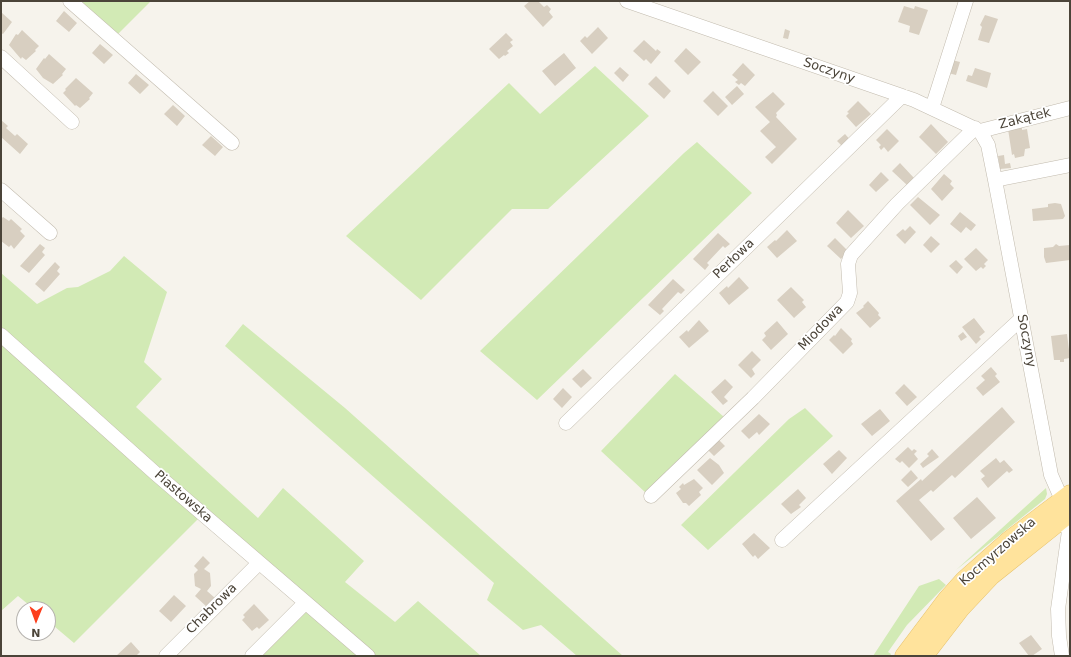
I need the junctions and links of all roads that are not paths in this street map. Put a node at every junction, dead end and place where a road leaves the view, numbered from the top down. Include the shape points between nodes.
1 (70, 1) edge
2 (627, 1) edge
3 (966, 1) edge
4 (1, 56) edge
5 (902, 96) junction
6 (932, 108) junction
7 (1070, 108) edge
8 (72, 122) dead end
9 (978, 129) junction
10 (232, 142) dead end
11 (1070, 165) edge
12 (995, 180) junction
13 (1, 190) edge
14 (50, 234) dead end
15 (1022, 318) junction
16 (1, 335) edge
17 (566, 423) dead end
18 (651, 496) dead end
19 (1067, 515) edge
20 (782, 540) dead end
21 (259, 563) junction
22 (306, 603) junction
23 (166, 656) edge
24 (252, 656) edge
25 (368, 656) edge
26 (904, 656) edge
27 (924, 656) edge
28 (1062, 656) edge

1 - 10 street
2 - 5 street, Soczyny
3 - 6 street
4 - 8 street
5 - 6 street, Soczyny
5 - 17 street, Perłowa
6 - 9 street, Soczyny
7 - 9 street, Zakątek
9 - 12 street, Soczyny via 988,145
9 - 18 street, Miodowa via 897,204 851,255 848,264 850,293 847,302 753,398
11 - 12 street
12 - 15 street, Soczyny
13 - 14 street
15 - 19 street, Soczyny via 1051,475
15 - 20 street
16 - 21 street, Piastowska
19 - 26 main road, Kocmyrzowska via 995,551 947,599
19 - 27 main road, Kocmyrzowska via 986,581 956,612
19 - 28 street via 1058,609
21 - 22 street, Piastowska
21 - 23 street, Chabrowa
22 - 24 street
22 - 25 street, Piastowska

